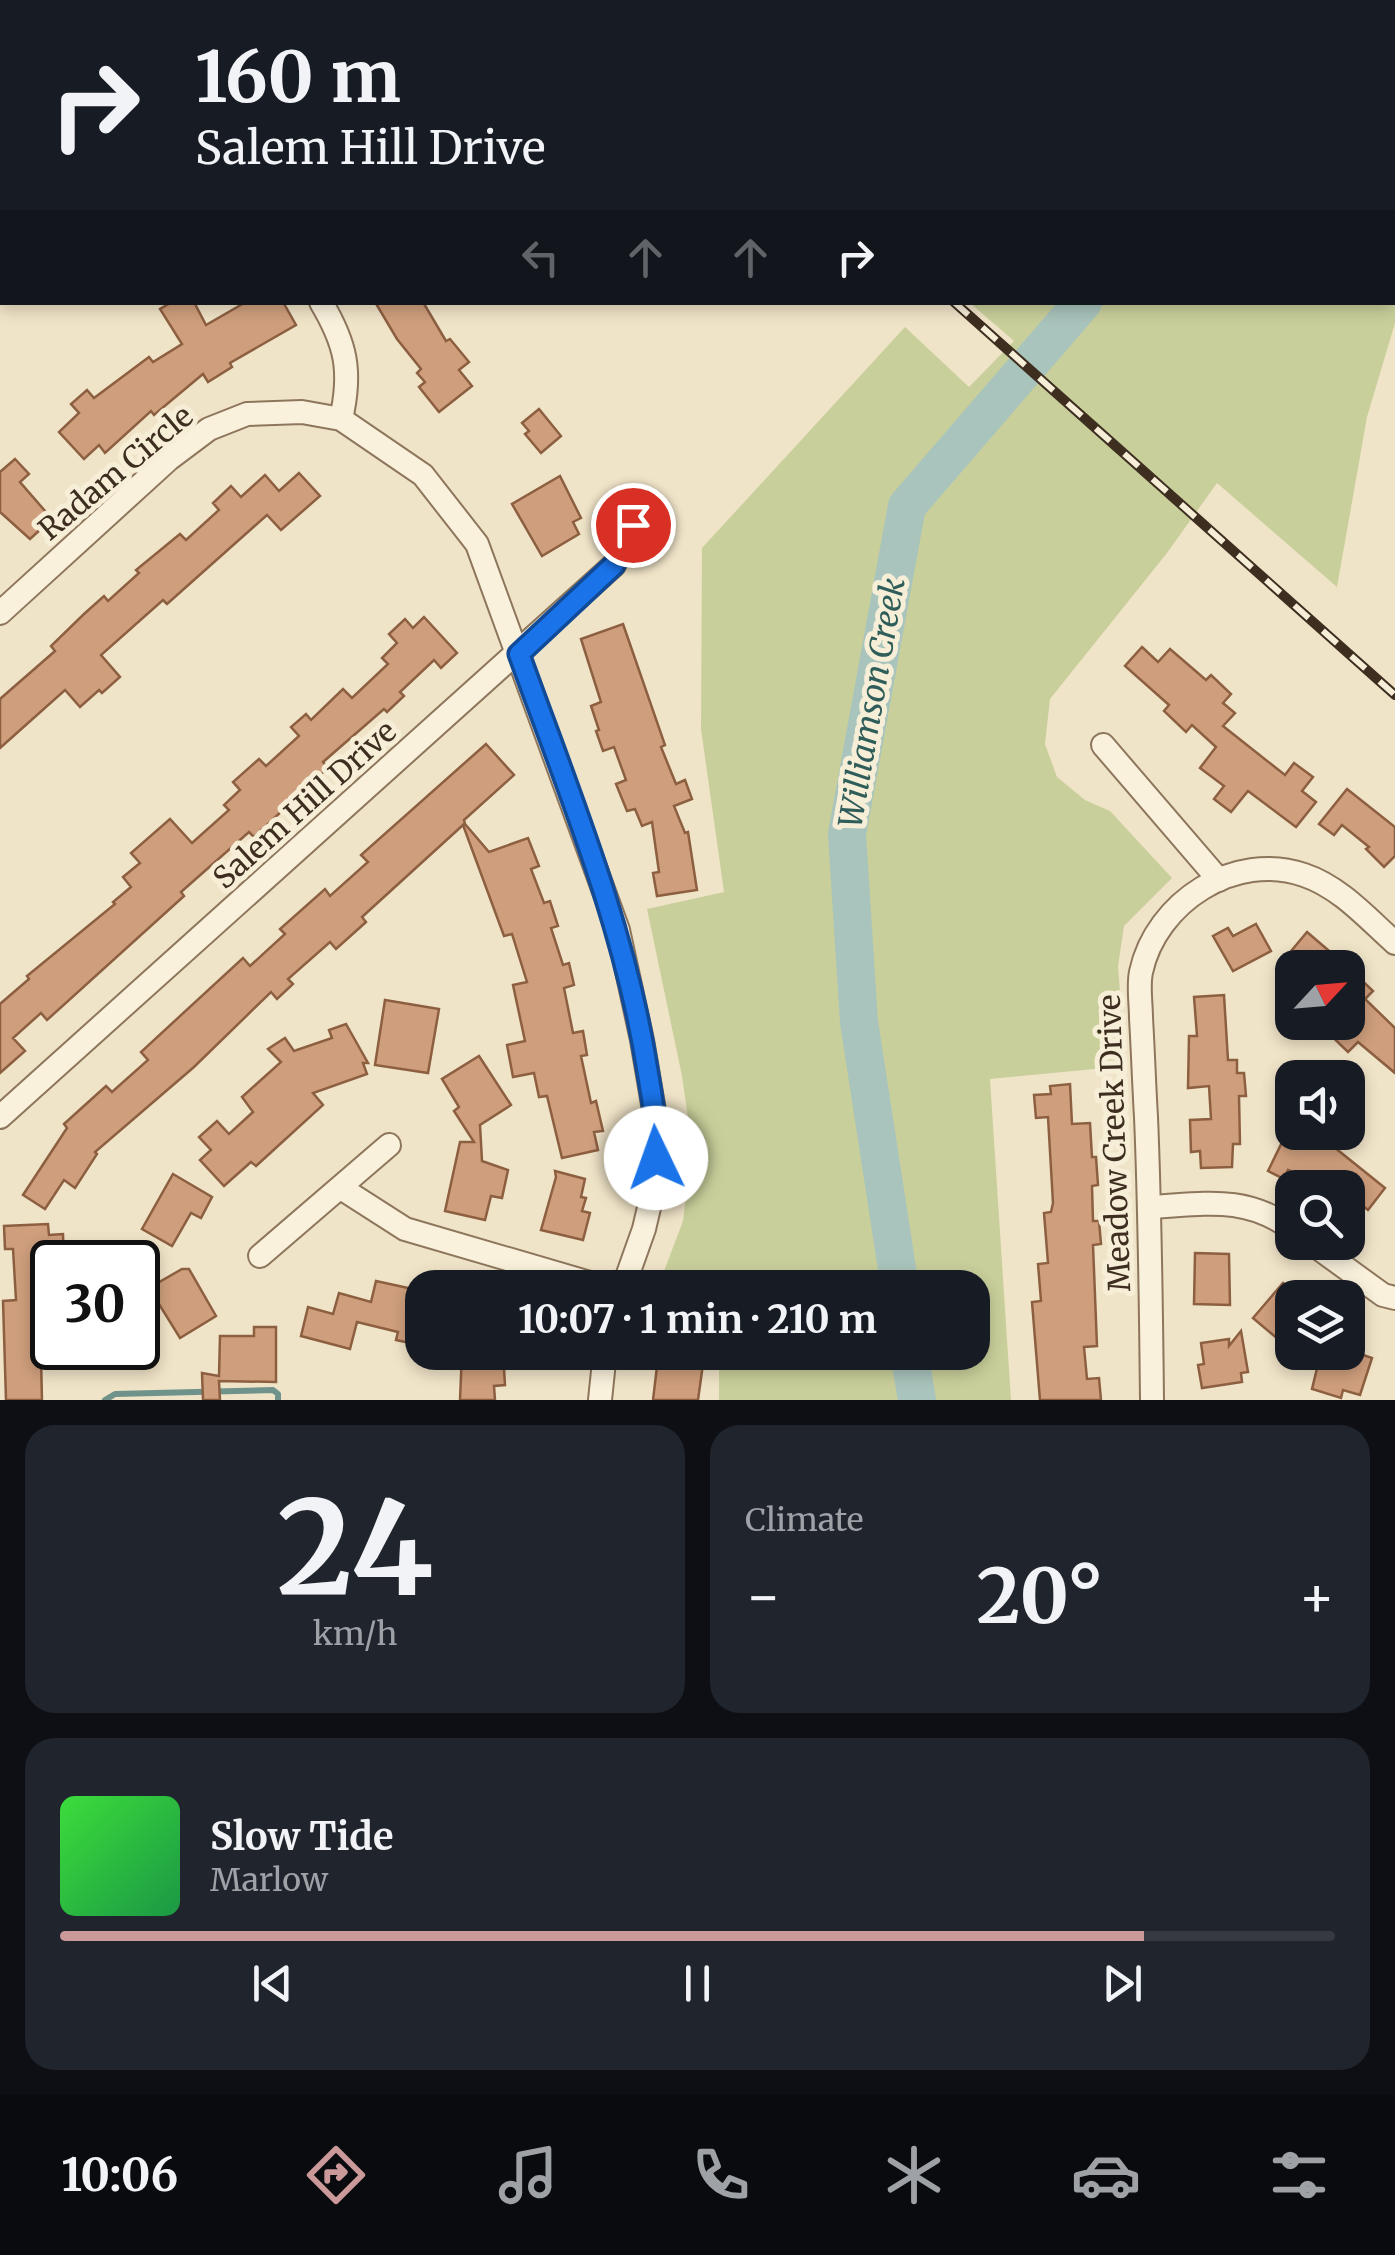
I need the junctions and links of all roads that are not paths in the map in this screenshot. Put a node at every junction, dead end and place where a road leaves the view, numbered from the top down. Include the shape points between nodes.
1 (323, 305) edge
2 (341, 418) junction
3 (633, 525) dead end
4 (4, 602) edge
5 (519, 654) junction
6 (1103, 744) dead end
7 (1218, 880) junction
8 (1395, 943) edge
9 (0, 1117) edge
10 (389, 1145) dead end
11 (340, 1188) junction
12 (1150, 1207) junction
13 (1275, 1217) edge
14 (260, 1256) dead end
15 (1335, 1260) edge
16 (546, 1270) edge
17 (629, 1270) edge
18 (1395, 1298) edge
19 (603, 1370) edge
20 (600, 1400) edge
21 (1152, 1400) edge

1 - 2 street via 346,354
2 - 4 street, Radam Circle via 246,414 209,429
2 - 5 street, Radam Circle via 423,474 477,544
3 - 5 street, Salem Hill Drive via 614,565
5 - 9 street, Salem Hill Drive
5 - 17 street, Radam Circle via 618,930 642,1040 658,1134 655,1182
6 - 7 street
7 - 8 street, Meadow Creek Drive via 1264,867 1303,874 1334,889
7 - 12 street, Meadow Creek Drive via 1169,915 1154,935 1140,977
10 - 11 street
11 - 14 street
11 - 16 street via 405,1229
12 - 13 street via 1232,1202
12 - 21 street, Meadow Creek Drive
15 - 18 street
19 - 20 street

